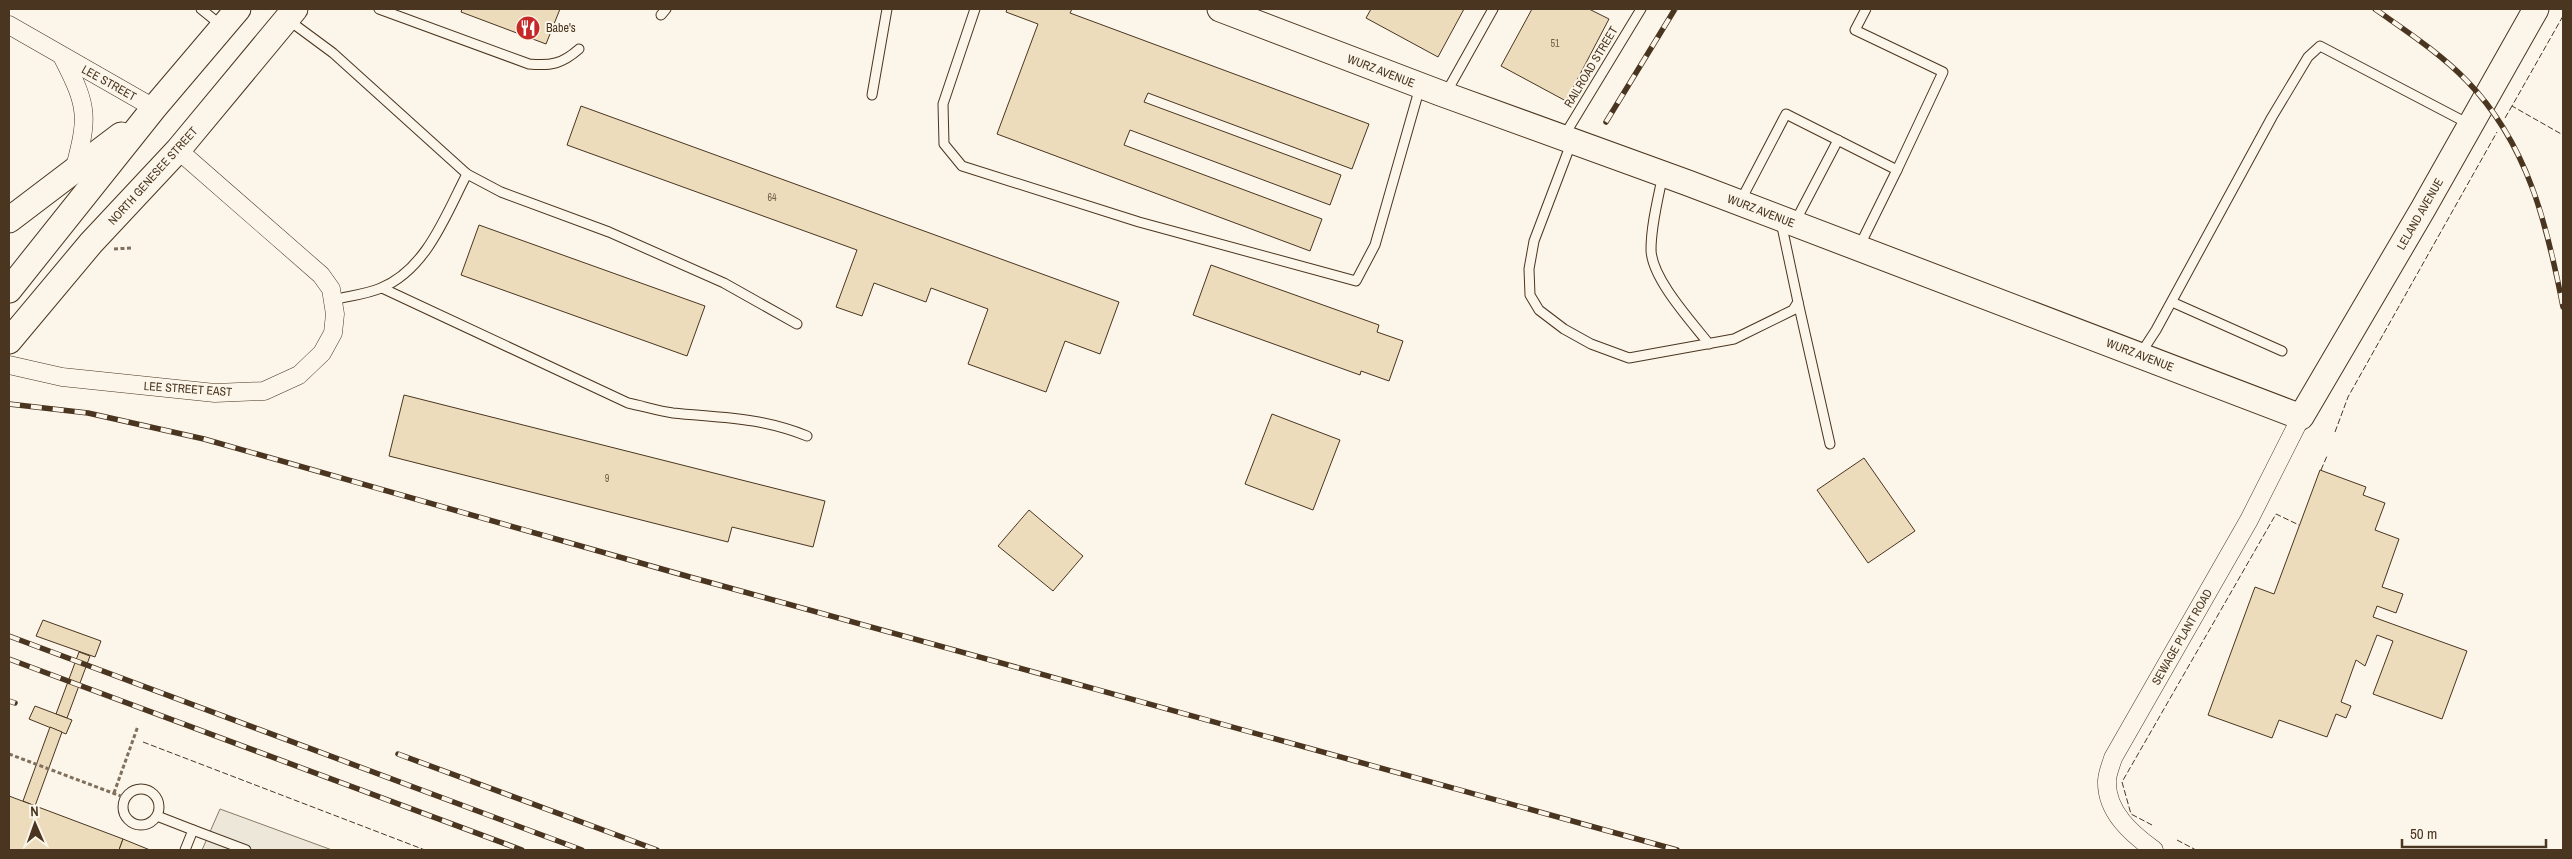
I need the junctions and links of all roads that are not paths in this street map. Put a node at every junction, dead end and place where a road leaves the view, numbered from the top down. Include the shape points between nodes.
1 (201, 9) edge
2 (379, 9) edge
3 (886, 9) edge
4 (975, 9) edge
5 (1220, 9) edge
6 (1493, 9) edge
7 (1641, 9) edge
8 (1866, 9) edge
9 (2536, 9) edge
10 (291, 14) edge
11 (231, 18) edge
12 (9, 25) edge
13 (579, 50) dead end
14 (63, 58) junction
15 (1420, 86) junction
16 (872, 95) dead end
17 (1445, 95) junction
18 (154, 108) junction
19 (2471, 126) junction
20 (1567, 140) junction
21 (1838, 140) junction
22 (178, 150) junction
23 (1897, 170) junction
24 (74, 171) junction
25 (467, 174) junction
26 (1663, 174) junction
27 (1739, 203) junction
28 (9, 220) edge
29 (1787, 221) junction
30 (1858, 248) junction
31 (382, 288) junction
32 (9, 290) edge
33 (333, 300) junction
34 (1798, 302) junction
35 (2172, 302) junction
36 (797, 324) dead end
37 (12, 338) edge
38 (1709, 344) junction
39 (2282, 351) dead end
40 (2140, 355) junction
41 (9, 364) edge
42 (2301, 417) junction
43 (807, 436) dead end
44 (1830, 444) dead end
45 (157, 816) junction
46 (193, 830) junction
47 (185, 850) edge
48 (246, 850) edge
49 (2154, 850) edge

1 - 11 lane
2 - 13 lane via 529,64 546,66 566,60
3 - 16 lane
4 - 15 lane via 943,104 944,144 962,166 1139,222 1356,281 1375,245
5 - 15 street, WURZ AVENUE
6 - 17 lane
7 - 20 lane, RAILROAD STREET
8 - 23 lane via 1855,30 1943,72
9 - 19 street, LELAND AVENUE
10 - 22 street, NORTH GENESEE STREET
10 - 25 lane
11 - 18 street
12 - 14 street, LEE STREET
14 - 18 street, LEE STREET
14 - 24 street, LEE STREET via 75,80 85,119
15 - 17 street, WURZ AVENUE
17 - 20 street, WURZ AVENUE
18 - 24 street
18 - 32 street
19 - 35 lane via 2320,46 2308,57 2272,117
19 - 42 street, LELAND AVENUE
20 - 26 street, WURZ AVENUE
20 - 38 lane, RAILROAD STREET via 1534,240 1529,269 1530,295 1539,310 1591,344 1629,358
21 - 23 lane
21 - 27 lane via 1786,114
21 - 29 lane
22 - 33 street, LEE STREET EAST via 321,275 331,289
22 - 37 street, NORTH GENESEE STREET via 91,243
23 - 30 lane
24 - 28 street
25 - 31 lane via 435,236 411,270
25 - 36 lane via 502,192 609,232 724,284
26 - 27 street, WURZ AVENUE
26 - 38 lane via 1652,229 1651,253 1663,284
27 - 29 street, WURZ AVENUE
29 - 30 street, WURZ AVENUE
29 - 34 lane
30 - 40 street, WURZ AVENUE
31 - 33 lane
31 - 43 lane via 628,403 672,413 747,418 780,425
33 - 41 street, LEE STREET EAST via 336,314 333,333 322,353 299,375 264,392 196,392 62,377
34 - 38 lane, RAILROAD STREET via 1793,310 1734,339
34 - 44 lane
35 - 39 lane
35 - 40 lane
40 - 42 street, WURZ AVENUE
42 - 49 street, SEWAGE PLANT ROAD via 2249,520 2113,758 2107,781 2110,801 2124,826
45 - 45 lane via 159,804 149,791 136,790 126,798 124,812 134,823 145,825
45 - 46 lane
46 - 47 lane
46 - 48 lane

